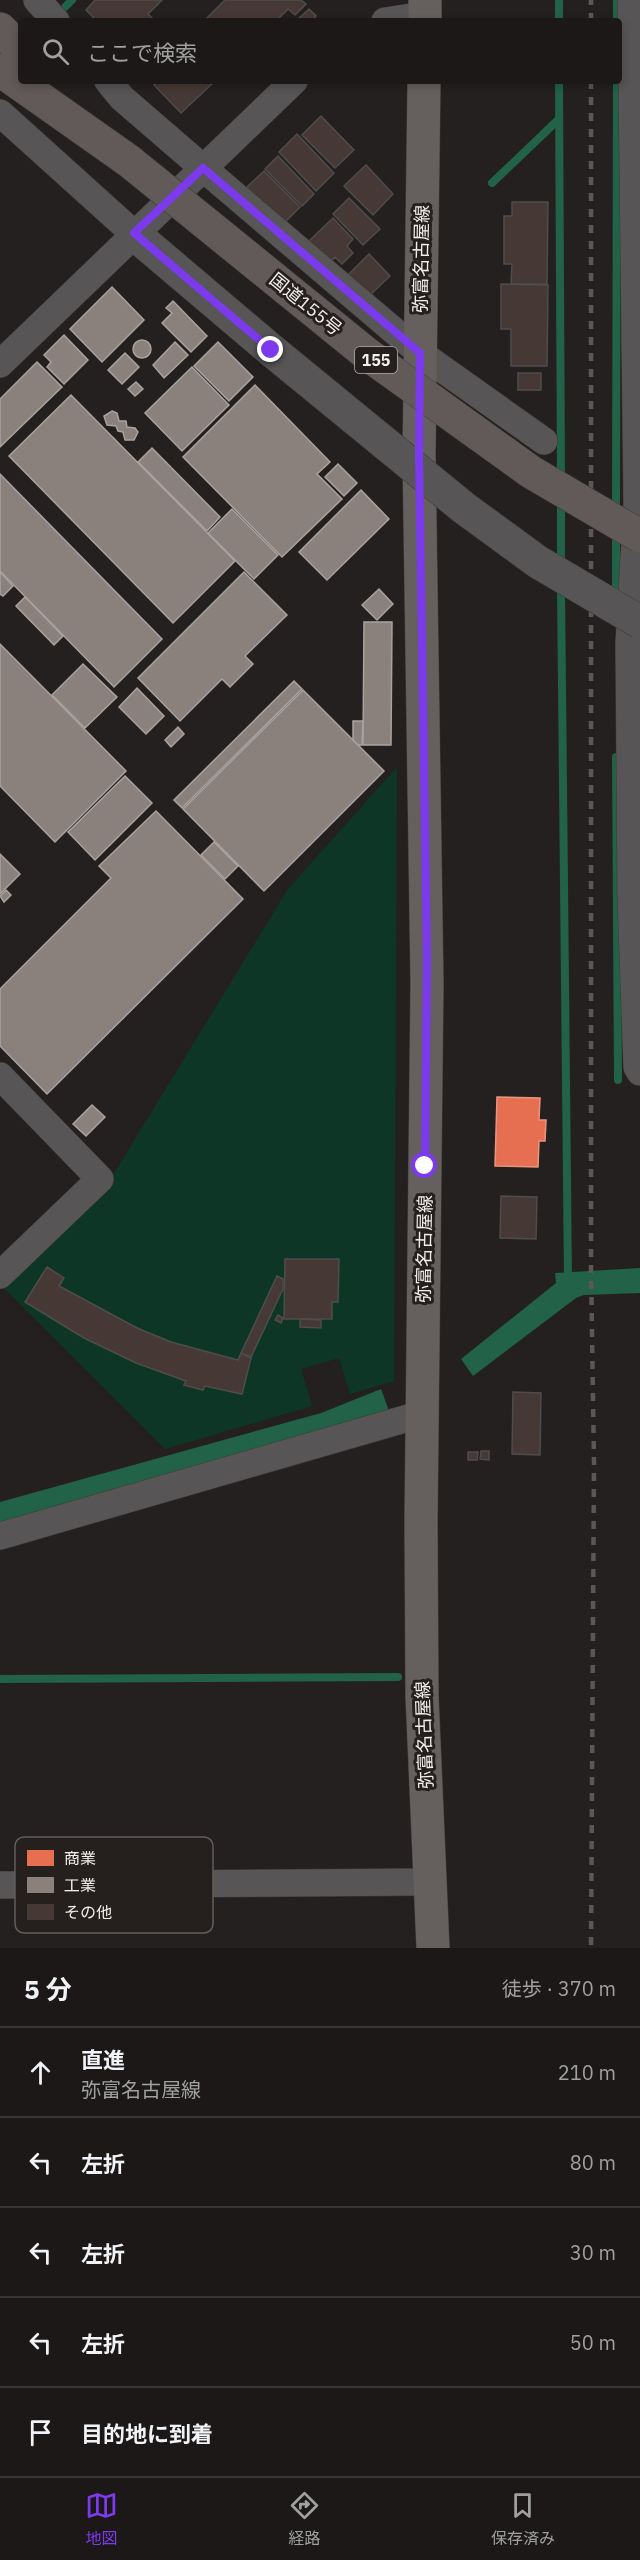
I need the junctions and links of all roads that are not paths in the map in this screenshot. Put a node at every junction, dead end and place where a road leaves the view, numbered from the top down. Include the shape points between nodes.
1 (38, 0) edge
2 (631, 0) edge
3 (425, 12) edge
4 (53, 18) edge
5 (398, 18) edge
6 (0, 29) edge
7 (18, 47) edge
8 (0, 70) edge
9 (18, 83) edge
10 (20, 84) edge
11 (54, 84) edge
12 (110, 84) edge
13 (291, 84) edge
14 (424, 84) edge
15 (0, 113) edge
16 (129, 161) junction
17 (203, 168) junction
18 (134, 233) junction
19 (420, 353) junction
20 (0, 364) edge
21 (544, 441) dead end
22 (639, 516) edge
23 (640, 622) edge
24 (636, 898) edge
25 (639, 1069) edge
26 (0, 1076) edge
27 (0, 1275) edge
28 (422, 1414) junction
29 (0, 1536) edge
30 (428, 1882) junction
31 (213, 1884) edge
32 (0, 1885) edge
33 (15, 1885) edge
34 (433, 1948) edge

1 - 4 street
2 - 22 street
3 - 5 street
6 - 7 highway
8 - 9 highway, 国道155号 / 155
10 - 16 highway, 国道155号 / 155
11 - 16 highway, 国道155号 / 155
12 - 17 street
13 - 17 street
14 - 19 main road, 弥富名古屋線
15 - 18 street
16 - 22 highway, 国道155号 / 155, bridge via 367,354 531,472
17 - 18 street
17 - 19 street
18 - 20 street
18 - 23 street, bridge via 473,515 538,562
19 - 21 street
19 - 28 main road, 弥富名古屋線 via 427,958
22 - 24 street via 629,643
24 - 25 street
26 - 27 street via 100,1179
28 - 29 street
28 - 30 main road, 弥富名古屋線 via 422,1696
30 - 31 street
30 - 34 main road, 弥富名古屋線
32 - 33 street

